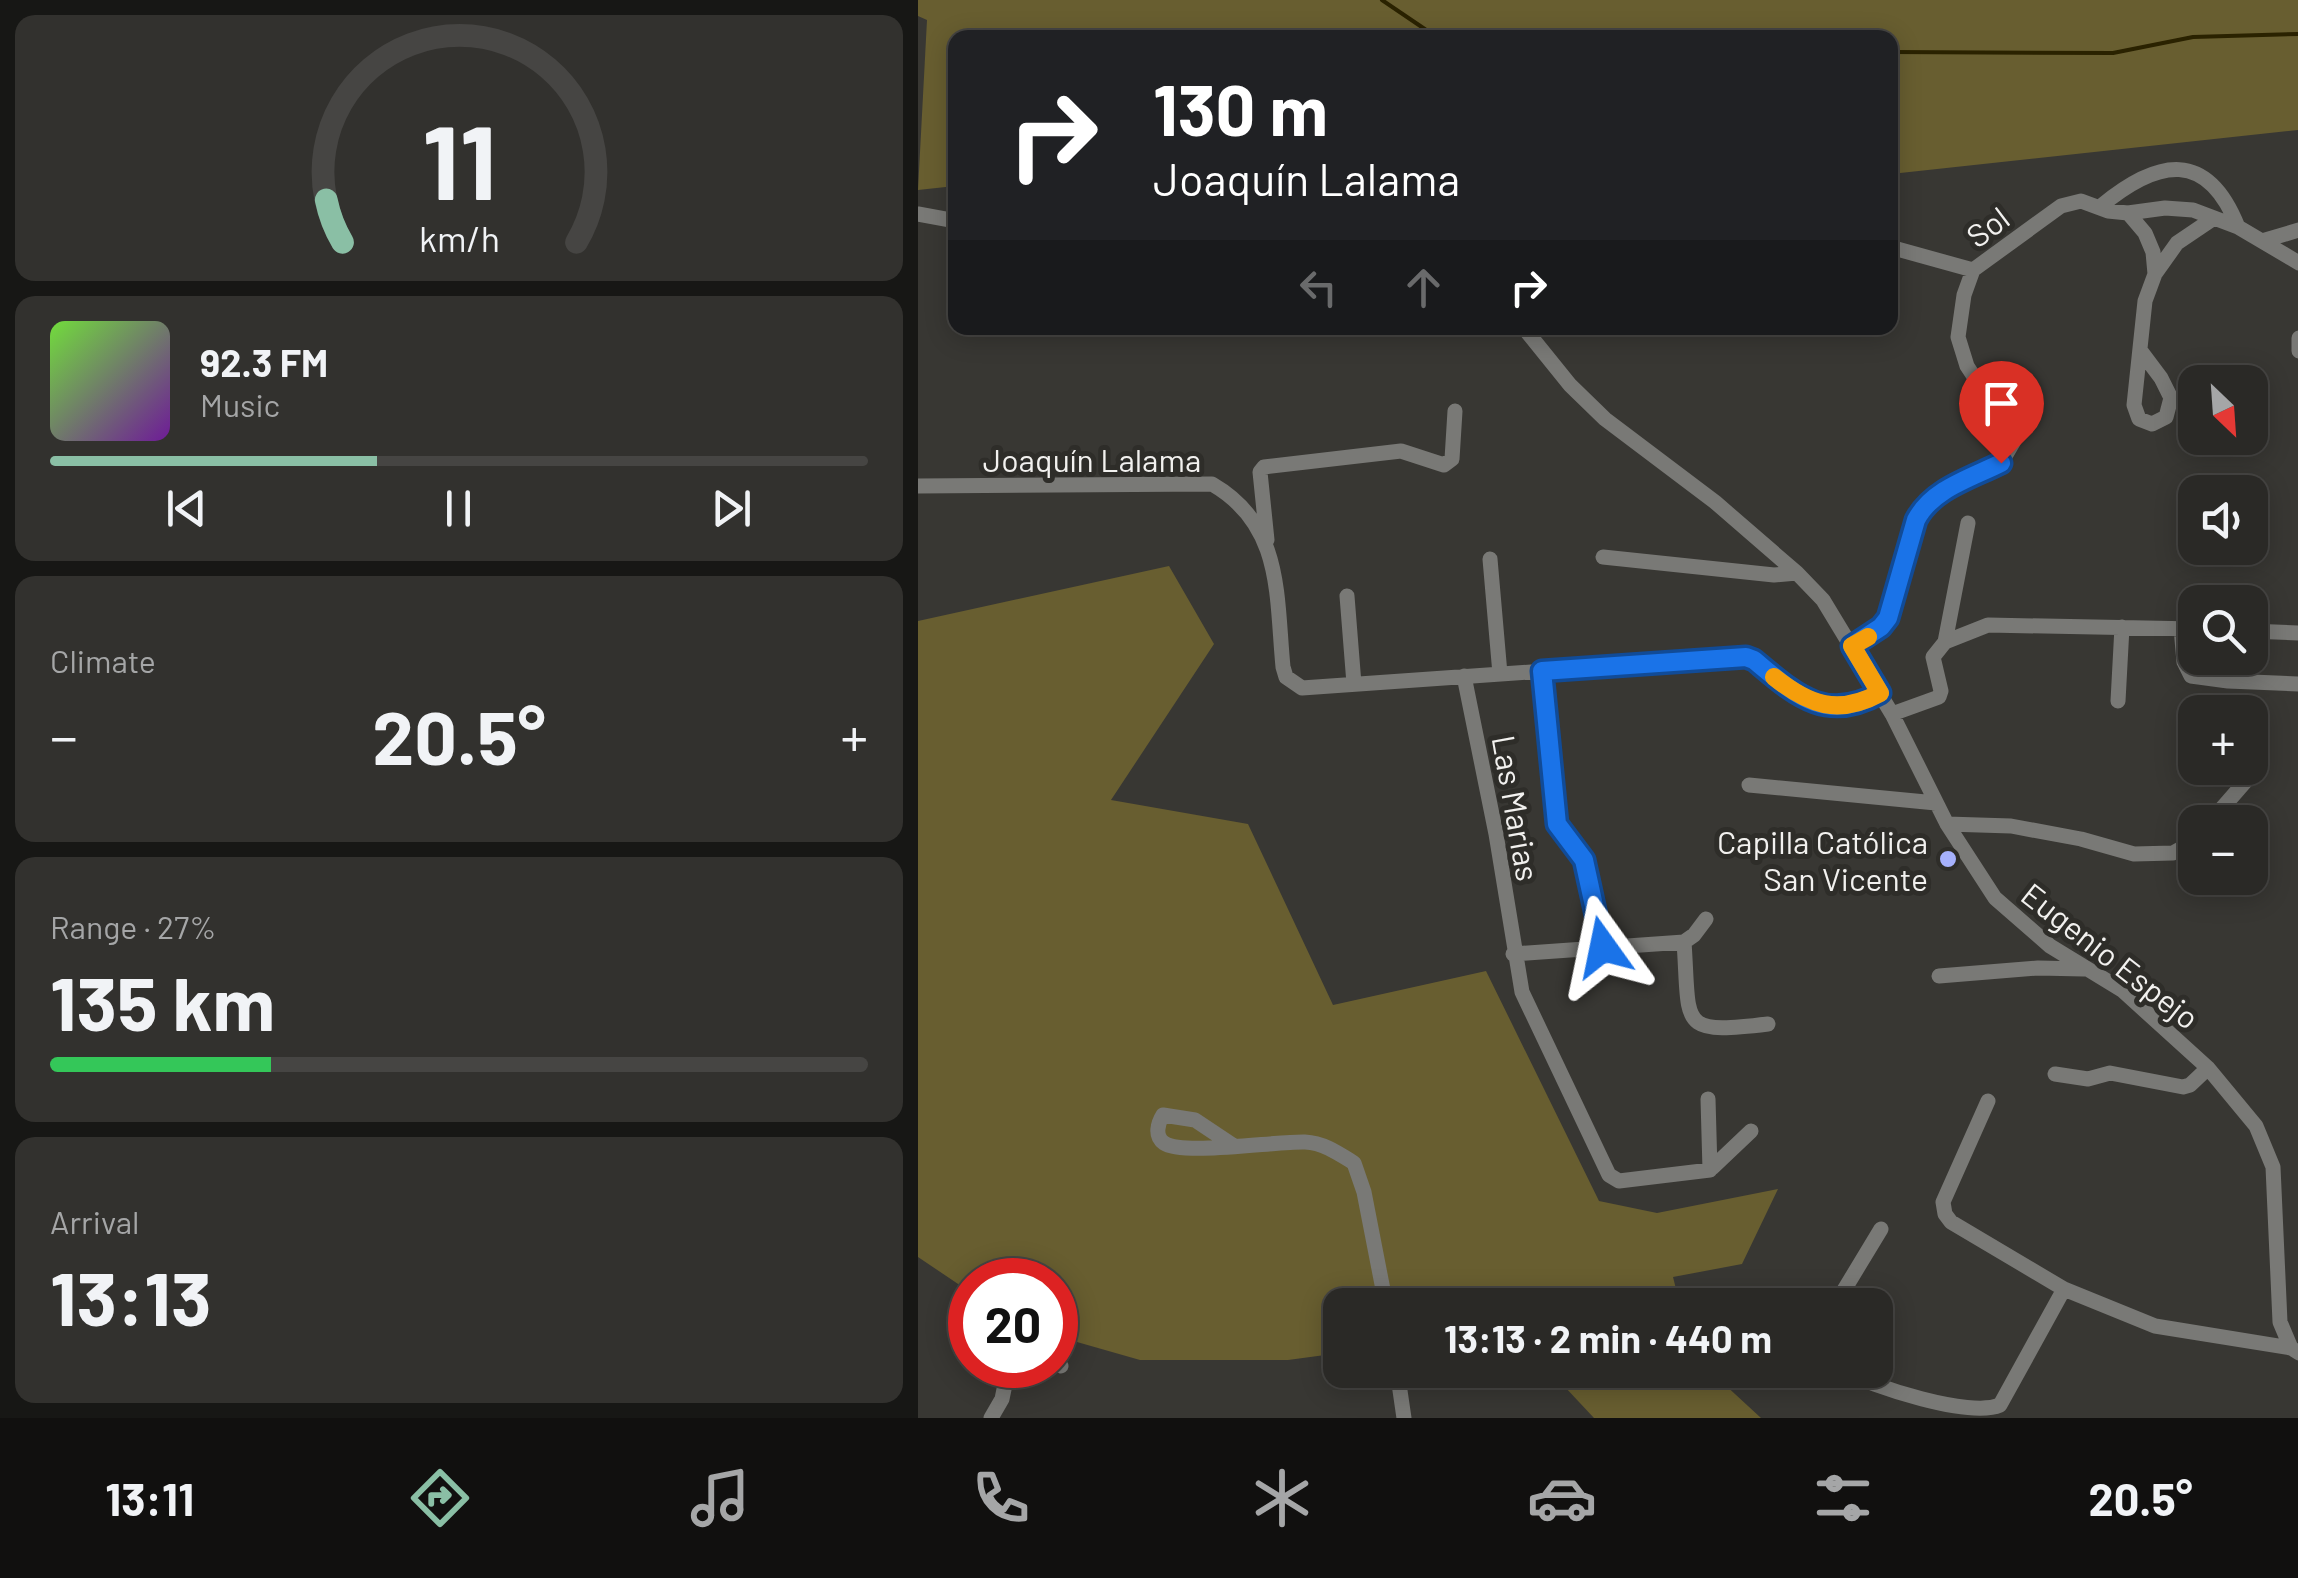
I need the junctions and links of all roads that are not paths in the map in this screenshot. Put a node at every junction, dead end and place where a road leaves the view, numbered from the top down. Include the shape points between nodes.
1 (2101, 206) junction
2 (2128, 212) junction
3 (920, 217) edge
4 (2214, 218) junction
5 (948, 220) edge
6 (2238, 227) junction
7 (2298, 230) edge
8 (2262, 240) junction
9 (1898, 249) edge
10 (2298, 263) edge
11 (1973, 270) junction
12 (2154, 274) junction
13 (1530, 335) edge
14 (2298, 338) edge
15 (2140, 350) dead end
16 (2298, 351) edge
17 (1455, 411) dead end
18 (918, 486) edge
19 (1968, 523) dead end
20 (1268, 543) junction
21 (1603, 557) dead end
22 (1490, 559) dead end
23 (1798, 573) junction
24 (1348, 596) dead end
25 (2122, 628) junction
26 (2178, 629) edge
27 (2268, 632) edge
28 (2298, 633) edge
29 (1945, 642) junction
30 (1852, 646) junction
31 (1542, 671) junction
32 (1500, 674) junction
33 (2190, 675) edge
34 (1464, 676) junction
35 (1354, 684) junction
36 (2298, 684) edge
37 (1880, 693) junction
38 (2118, 700) dead end
39 (1892, 714) junction
40 (1749, 784) dead end
41 (2242, 785) edge
42 (1936, 804) junction
43 (2225, 805) edge
44 (1947, 824) junction
45 (2178, 850) edge
46 (1706, 919) dead end
47 (1684, 942) junction
48 (1603, 947) junction
49 (1513, 954) junction
50 (2087, 968) junction
51 (1939, 976) dead end
52 (1768, 1024) dead end
53 (2208, 1068) junction
54 (2056, 1074) dead end
55 (1708, 1099) dead end
56 (1988, 1102) dead end
57 (1751, 1131) dead end
58 (1234, 1146) dead end
59 (1712, 1168) junction
60 (1881, 1229) dead end
61 (1383, 1288) edge
62 (1845, 1288) edge
63 (2064, 1289) junction
64 (2295, 1350) edge
65 (1004, 1388) edge
66 (1400, 1388) edge
67 (1875, 1388) edge
68 (991, 1418) edge
69 (1404, 1418) edge

1 - 2 street, Sol
1 - 6 street via 2143,176 2170,170 2198,174 2227,200
1 - 11 street, Sol via 2061,206
2 - 4 street, Sol via 2194,210
2 - 12 street via 2154,252
3 - 5 street
4 - 6 street, Sol
4 - 12 street via 2176,243
6 - 8 street, Sol
7 - 8 street
8 - 10 street, Sol
9 - 11 street
11 - 30 street, Sol via 1958,337 1966,366 2008,418 2014,441 2001,463 1924,505 1888,618
12 - 15 street
13 - 23 street, Eugenio Espejo via 1605,419
14 - 16 street
17 - 20 street via 1452,459 1444,465 1400,451 1264,467
18 - 20 street, Joaquín Lalama via 1212,484 1230,495
19 - 29 street
20 - 35 street via 1286,676 1302,688
21 - 23 street
22 - 32 street
23 - 30 street, Eugenio Espejo
24 - 35 street
25 - 26 street
25 - 29 street via 1988,625
25 - 38 street
27 - 28 street
29 - 39 street via 1933,657 1939,697
30 - 37 street, Eugenio Espejo
31 - 32 street
31 - 37 street via 1746,657 1810,701 1852,706
31 - 48 street via 1557,824 1584,860
32 - 34 street
33 - 36 street
34 - 35 street
34 - 49 street, Las Marias
37 - 39 street, Eugenio Espejo
39 - 42 street, Eugenio Espejo
40 - 42 street
41 - 43 street
42 - 44 street, Eugenio Espejo
44 - 45 street via 2011,826 2134,854
44 - 50 street, Eugenio Espejo via 1994,898
46 - 47 street
47 - 48 street
47 - 52 street via 1695,1022 1717,1030
48 - 49 street
49 - 59 street, Las Marias via 1522,992 1609,1175 1619,1181
50 - 51 street
50 - 53 street, Eugenio Espejo via 2122,990
53 - 54 street via 2183,1087 2110,1073 2088,1079
53 - 64 street, Eugenio Espejo via 2256,1126 2273,1167 2280,1322
55 - 59 street
56 - 63 street via 1943,1202 1945,1214
57 - 59 street
58 - 61 street via 1324,1144 1354,1162
60 - 62 street
63 - 64 street via 2154,1326
63 - 67 street via 1990,1412
65 - 68 street
66 - 69 street

